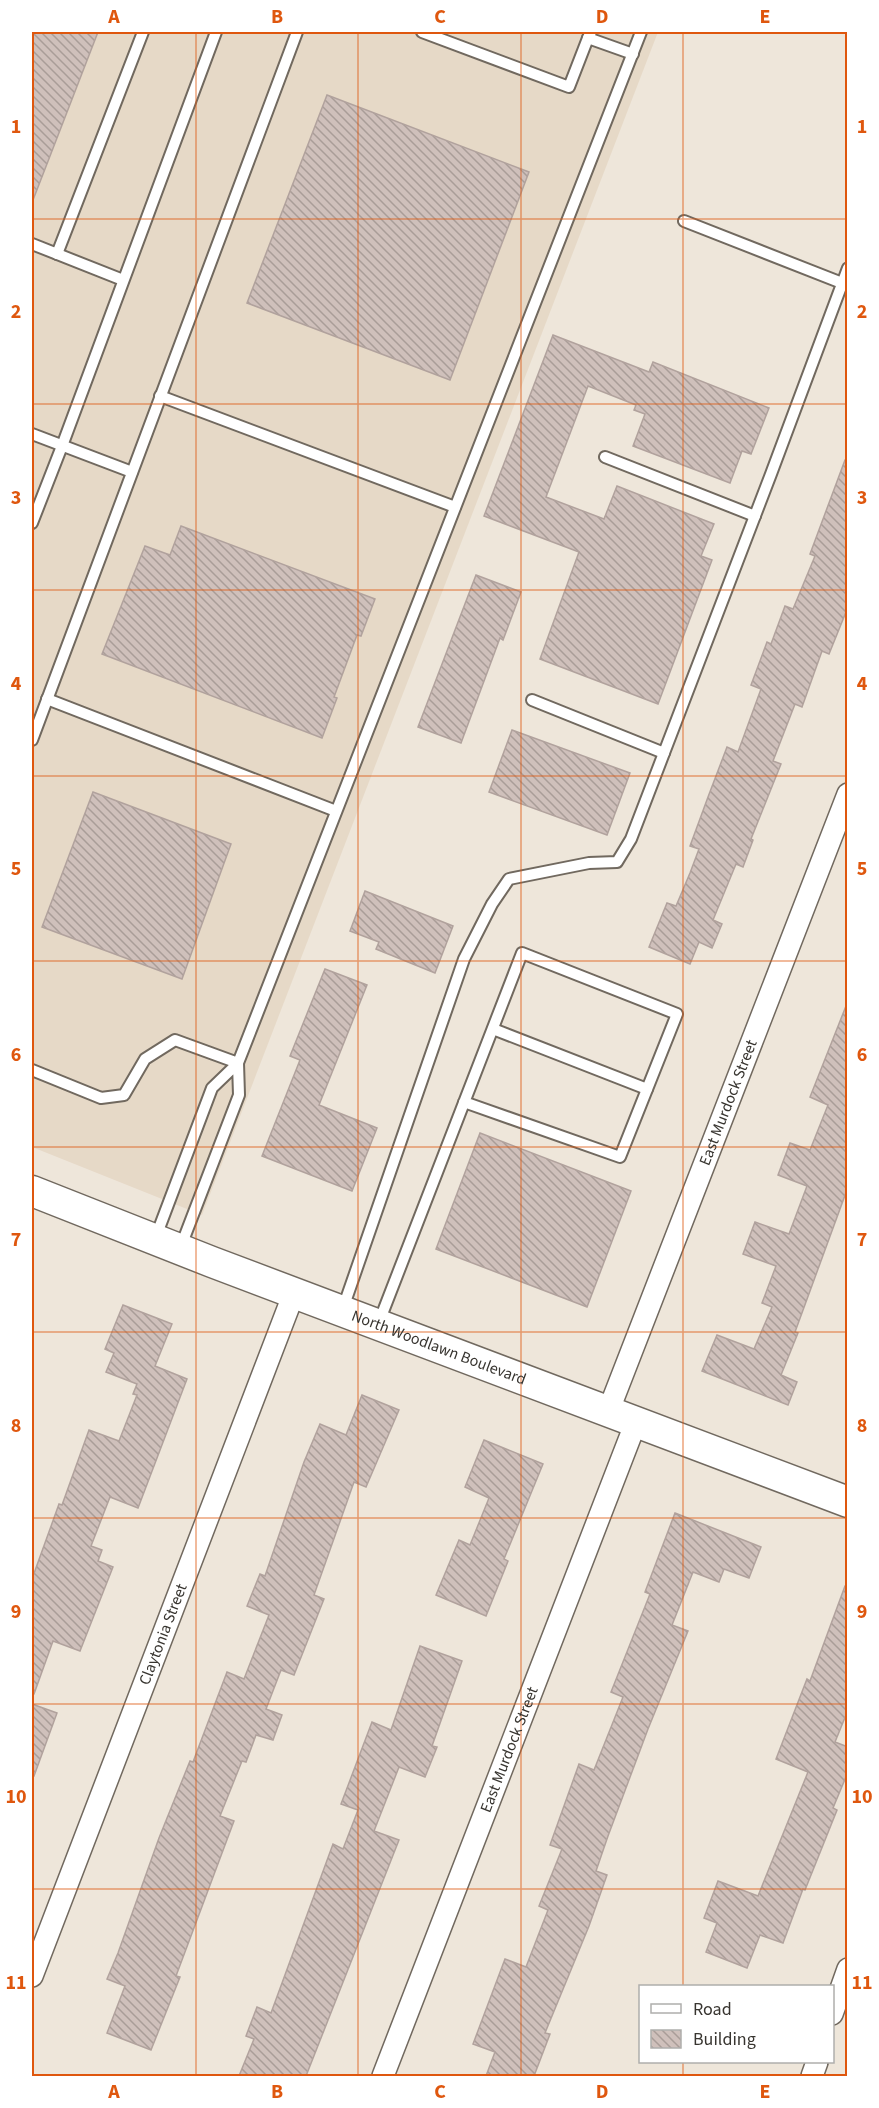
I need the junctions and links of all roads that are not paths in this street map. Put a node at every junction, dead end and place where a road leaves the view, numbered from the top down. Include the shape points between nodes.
1 (143, 32) edge
2 (216, 32) edge
3 (297, 32) edge
4 (422, 32) edge
5 (641, 32) edge
6 (590, 35) edge
7 (633, 54) junction
8 (684, 221) dead end
9 (32, 244) edge
10 (57, 254) junction
11 (848, 268) edge
12 (123, 280) junction
13 (842, 283) junction
14 (160, 396) junction
15 (32, 434) edge
16 (62, 446) junction
17 (605, 457) dead end
18 (132, 472) junction
19 (455, 507) junction
20 (755, 516) junction
21 (32, 523) edge
22 (47, 699) junction
23 (532, 700) dead end
24 (32, 740) edge
25 (664, 753) junction
26 (848, 794) edge
27 (336, 811) junction
28 (493, 1029) junction
29 (238, 1063) junction
30 (32, 1070) edge
31 (647, 1089) junction
32 (464, 1102) junction
33 (32, 1191) edge
34 (167, 1245) junction
35 (294, 1293) junction
36 (342, 1311) junction
37 (378, 1325) junction
38 (608, 1412) junction
39 (636, 1422) junction
40 (848, 1503) edge
41 (848, 1969) edge
42 (32, 1976) edge
43 (834, 2008) edge
44 (383, 2076) edge

1 - 10 lane
2 - 12 lane
3 - 14 lane
4 - 6 lane via 569,87
5 - 7 lane
6 - 7 lane
7 - 19 lane
8 - 13 lane
9 - 10 lane
10 - 12 lane
11 - 13 lane
12 - 16 lane
13 - 20 lane
14 - 18 lane
14 - 19 lane
15 - 16 lane
16 - 18 lane
16 - 21 lane
17 - 20 lane
18 - 22 lane
19 - 27 lane
20 - 25 lane
22 - 24 lane
22 - 27 lane
23 - 25 lane
25 - 36 lane via 631,839 617,862 588,863 509,879 492,904 464,959
26 - 38 street, East Murdock Street
27 - 29 lane
28 - 31 lane
28 - 31 lane via 522,953 676,1014
28 - 32 lane
29 - 30 lane via 175,1040 146,1059 124,1095 101,1098
29 - 34 lane via 239,1095
29 - 34 lane via 212,1088
31 - 32 lane via 620,1157
32 - 37 lane
33 - 34 main road, North Woodlawn Boulevard
34 - 35 main road, North Woodlawn Boulevard
35 - 36 main road, North Woodlawn Boulevard
35 - 42 street, Claytonia Street
36 - 37 main road, North Woodlawn Boulevard
37 - 38 main road, North Woodlawn Boulevard
38 - 39 main road, North Woodlawn Boulevard
39 - 40 main road, North Woodlawn Boulevard
39 - 44 street, East Murdock Street
41 - 43 street

